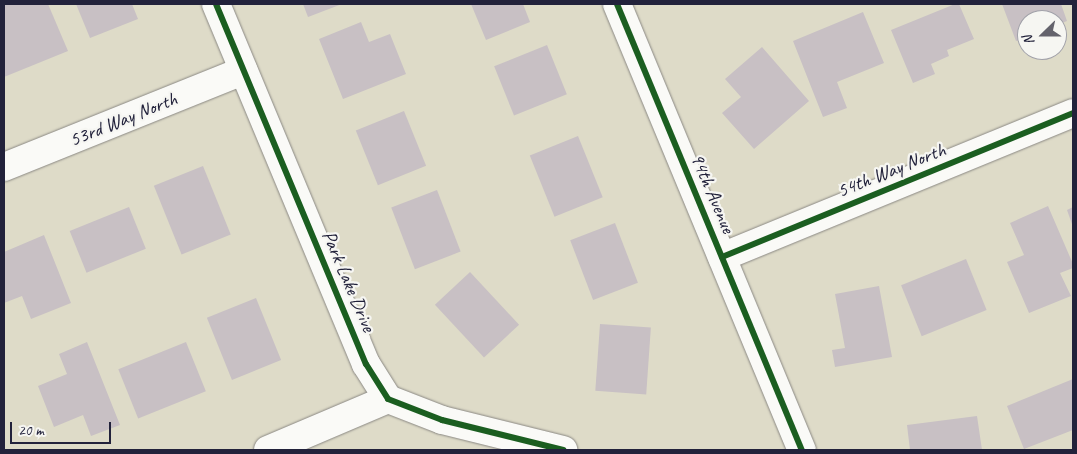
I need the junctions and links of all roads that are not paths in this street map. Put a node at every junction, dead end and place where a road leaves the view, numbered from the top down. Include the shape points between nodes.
1 (216, 4) edge
2 (616, 4) edge
3 (243, 71) junction
4 (1073, 113) edge
5 (4, 167) edge
6 (722, 257) junction
7 (388, 399) junction
8 (268, 450) edge
9 (562, 450) edge
10 (802, 450) edge

1 - 3 street, Park Lake Drive
2 - 6 street, 94th Avenue
3 - 5 street, 53rd Way North
3 - 7 street, Park Lake Drive via 366,364
4 - 6 street, 54th Way North
6 - 10 street, 94th Avenue
7 - 8 street
7 - 9 street via 442,420

